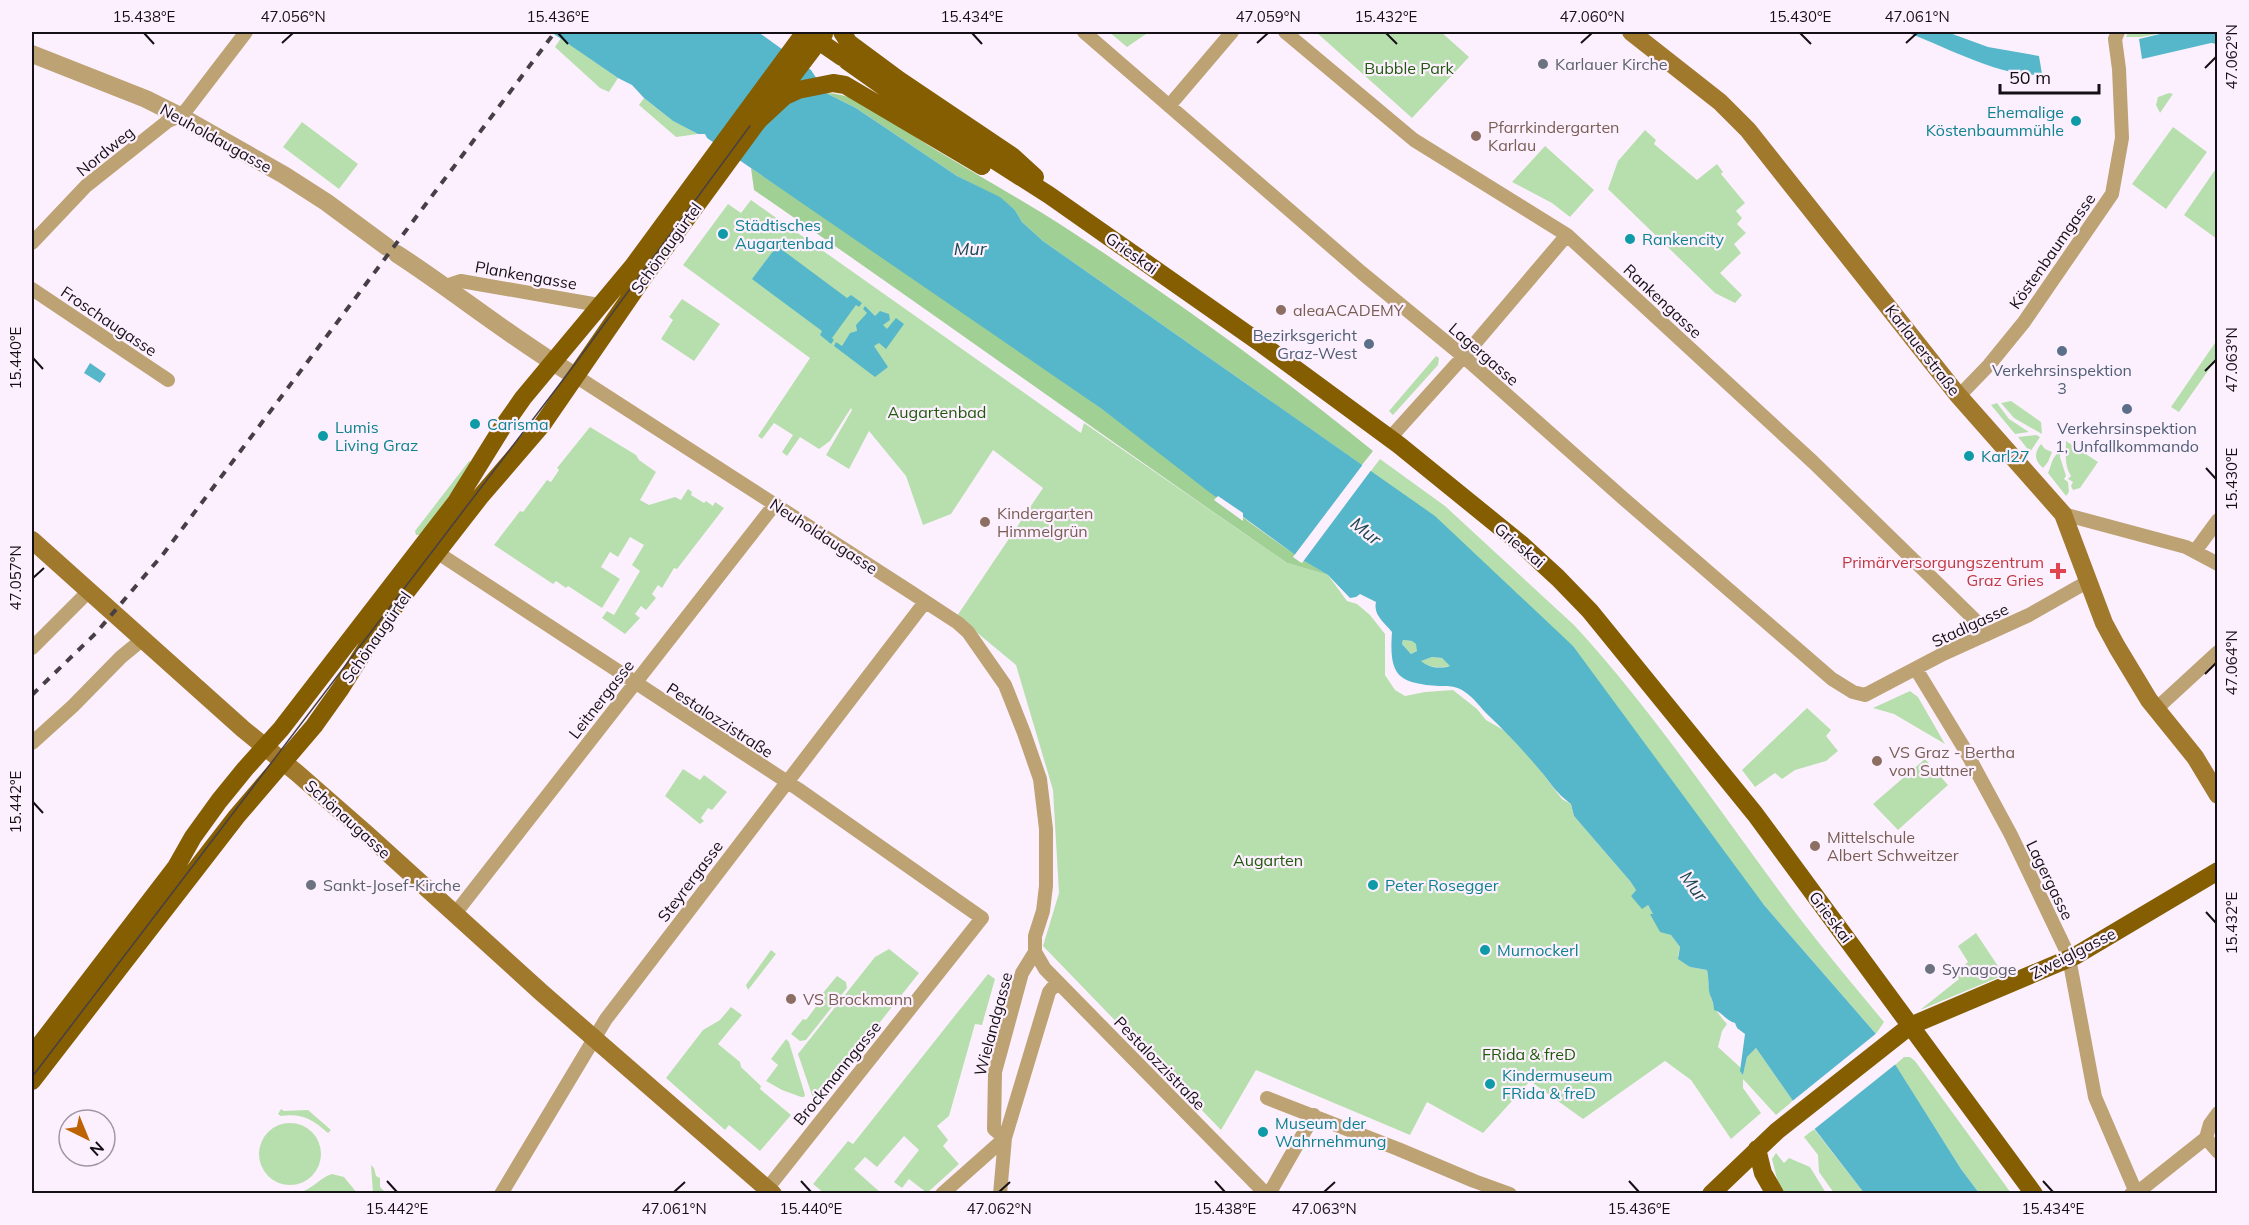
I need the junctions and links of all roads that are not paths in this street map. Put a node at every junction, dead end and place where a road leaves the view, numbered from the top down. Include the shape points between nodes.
1 (246, 32) edge
2 (805, 32) edge
3 (1084, 32) edge
4 (1232, 32) edge
5 (1285, 32) edge
6 (1631, 32) edge
7 (2118, 32) edge
8 (829, 36) edge
9 (32, 54) edge
10 (1169, 106) junction
11 (180, 116) junction
12 (758, 122) junction
13 (704, 181) junction
14 (1048, 195) junction
15 (1568, 235) junction
16 (32, 243) edge
17 (446, 286) junction
18 (32, 289) edge
19 (599, 309) junction
20 (1463, 356) junction
21 (552, 362) junction
22 (577, 377) junction
23 (168, 380) dead end
24 (1959, 396) junction
25 (1390, 438) junction
26 (775, 504) junction
27 (2063, 514) junction
28 (2217, 520) edge
29 (32, 540) edge
30 (2196, 550) junction
31 (438, 553) junction
32 (2217, 564) edge
33 (2087, 582) junction
34 (89, 591) junction
35 (925, 602) junction
36 (1986, 635) junction
37 (143, 639) junction
38 (32, 648) edge
39 (2217, 652) edge
40 (1916, 669) junction
41 (634, 683) junction
42 (1865, 695) joint
43 (2156, 709) junction
44 (32, 742) edge
45 (265, 748) junction
46 (2195, 758) junction
47 (284, 762) junction
48 (2217, 778) edge
49 (786, 782) junction
50 (2217, 795) edge
51 (2217, 871) edge
52 (454, 915) junction
53 (982, 918) joint
54 (1035, 952) junction
55 (2069, 958) junction
56 (1057, 982) junction
57 (1910, 1026) junction
58 (594, 1037) junction
59 (32, 1055) edge
60 (32, 1081) edge
61 (1267, 1098) dead end
62 (2217, 1113) edge
63 (1314, 1115) junction
64 (1005, 1138) junction
65 (2206, 1138) junction
66 (1757, 1149) junction
67 (2217, 1152) edge
68 (2139, 1191) edge
69 (768, 1192) edge
70 (1505, 1193) edge
71 (501, 1194) edge
72 (942, 1194) edge
73 (1000, 1194) edge
74 (1267, 1194) edge
75 (1711, 1194) edge
76 (1775, 1194) edge
77 (2034, 1194) edge

1 - 11 street, Nordweg
2 - 13 main road
3 - 10 street, Lagergasse
4 - 10 street
5 - 15 street, Rankengasse via 1414,140
6 - 24 main road, Karlauerstraße via 1720,102 1748,130
7 - 24 street, Köstenbaumgasse via 2115,39 2122,138 2112,194 2024,322
8 - 12 main road, bridge
8 - 14 main road, Grieskai via 845,59
8 - 14 main road via 849,43 1012,156
9 - 11 street, Neuholdaugasse
10 - 20 street, Lagergasse
11 - 16 street, Nordweg via 168,121 86,186
11 - 17 street, Neuholdaugasse via 284,175
12 - 13 main road
12 - 14 main road, bridge via 785,96 807,87 845,85 1026,190
13 - 19 main road, Schönaugürtel
13 - 22 main road, Schönaugürtel
14 - 25 main road, Grieskai via 1252,336
15 - 20 street
15 - 36 street, Rankengasse via 1812,462
17 - 19 street, Plankengasse via 461,281 475,283 593,304
17 - 21 street, Neuholdaugasse
18 - 23 street, Froschaugasse
19 - 21 main road, Schönaugürtel
20 - 25 street
20 - 42 street, Lagergasse via 1832,679
21 - 22 street, Neuholdaugasse
21 - 45 main road, Schönaugürtel via 502,428 456,502
22 - 26 street, Neuholdaugasse
22 - 31 main road, Schönaugürtel
24 - 27 main road, Karlauerstraße
25 - 57 main road, Grieskai via 1521,544 1590,611 1755,813
26 - 35 street, Neuholdaugasse
26 - 41 street, Leitnergasse
27 - 30 street
27 - 33 main road, Karlauerstraße
28 - 30 street
29 - 34 main road, Schönaugasse
30 - 32 street
31 - 41 street, Pestalozzistraße
31 - 47 main road, Schönaugürtel via 382,623 330,704
33 - 36 street, Stadlgasse
33 - 43 main road, Karlauerstraße via 2116,647
34 - 37 main road, Schönaugasse
34 - 38 street
35 - 49 street, Steyrergasse
35 - 54 street, Neuholdaugasse via 968,632 1005,685 1040,779 1047,886
36 - 40 street, Stadlgasse
37 - 44 street
37 - 45 main road, Schönaugasse
39 - 43 street
40 - 42 street, Stadlgasse
40 - 55 street, Lagergasse via 2000,816
41 - 49 street, Pestalozzistraße
41 - 52 street, Leitnergasse
43 - 46 main road, Karlauerstraße
45 - 47 main road, Schönaugasse
45 - 59 main road, Schönaugürtel via 219,801 176,867
46 - 48 main road
46 - 50 main road
47 - 52 main road, Schönaugasse
47 - 60 main road, Schönaugürtel via 237,816
49 - 53 street, Pestalozzistraße
49 - 58 street, Steyrergasse
51 - 55 main road, Zweiglgasse
52 - 58 main road, Schönaugasse
53 - 69 street, Brockmanngasse
54 - 56 street, Pestalozzistraße
54 - 64 street, Wielandgasse via 1022,973 994,1072 994,1129
55 - 57 main road, Zweiglgasse
55 - 68 street, Lagergasse via 2095,1097
56 - 64 street, Wielandgasse via 1048,992
56 - 74 street, Pestalozzistraße
57 - 66 main road, Zweiglgasse
57 - 77 main road, Grieskai
58 - 69 main road, Schönaugasse
58 - 71 street, Steyrergasse
61 - 63 street
62 - 65 street
63 - 70 street
63 - 74 street
64 - 72 street
64 - 73 street, Wielandgasse
65 - 67 street
65 - 68 street
66 - 75 main road, Zweiglgasse
66 - 76 main road via 1763,1173

